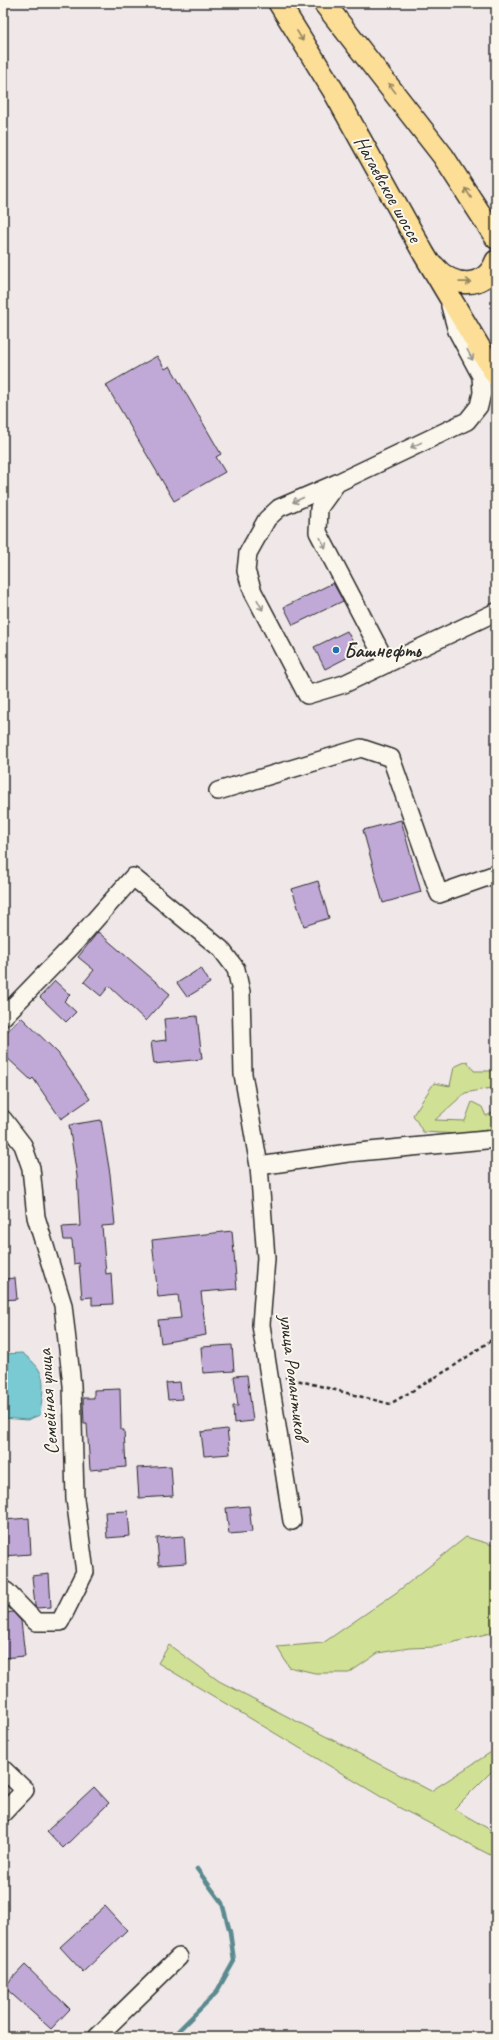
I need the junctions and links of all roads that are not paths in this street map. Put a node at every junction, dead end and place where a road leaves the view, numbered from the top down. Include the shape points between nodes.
1 (279, 3) edge
2 (324, 3) edge
3 (485, 220) junction
4 (496, 238) edge
5 (496, 250) edge
6 (424, 254) junction
7 (496, 261) edge
8 (446, 293) junction
9 (496, 375) edge
10 (337, 483) junction
11 (496, 612) edge
12 (387, 664) junction
13 (218, 791) dead end
14 (496, 874) edge
15 (3, 1017) edge
16 (3, 1119) edge
17 (496, 1139) edge
18 (259, 1166) junction
19 (292, 1521) dead end
20 (5, 1592) edge
21 (3, 1769) edge
22 (3, 1813) edge
23 (180, 1957) dead end
24 (97, 2037) edge

1 -> 6 main road, Нагаевское шоссе via 333,90
3 -> 2 main road via 431,139
3 - 4 main road
3 - 5 main road
6 -> 7 main road via 442,275 461,283 482,279 493,270
6 - 8 main road, Нагаевское шоссе
8 - 9 main road, Нагаевское шоссе
8 -> 10 street via 457,331 481,376 482,393 478,406 467,421
10 -> 12 street via 320,508 318,532
10 -> 12 street via 279,508 267,519 248,553 246,571 253,592 307,695 344,684
11 - 12 street
13 - 14 street via 361,748 391,758 438,894
15 - 18 street, улица Романтиков via 71,947 133,877 221,949 236,969 241,992 243,1074
16 - 20 street, Семейная улица via 23,1145 31,1168 36,1217 63,1305 72,1385 76,1499 85,1572 60,1622 36,1622
17 - 18 street via 348,1153
18 - 19 street, улица Романтиков via 266,1258 261,1325
21 - 22 street via 25,1790
23 - 24 street

